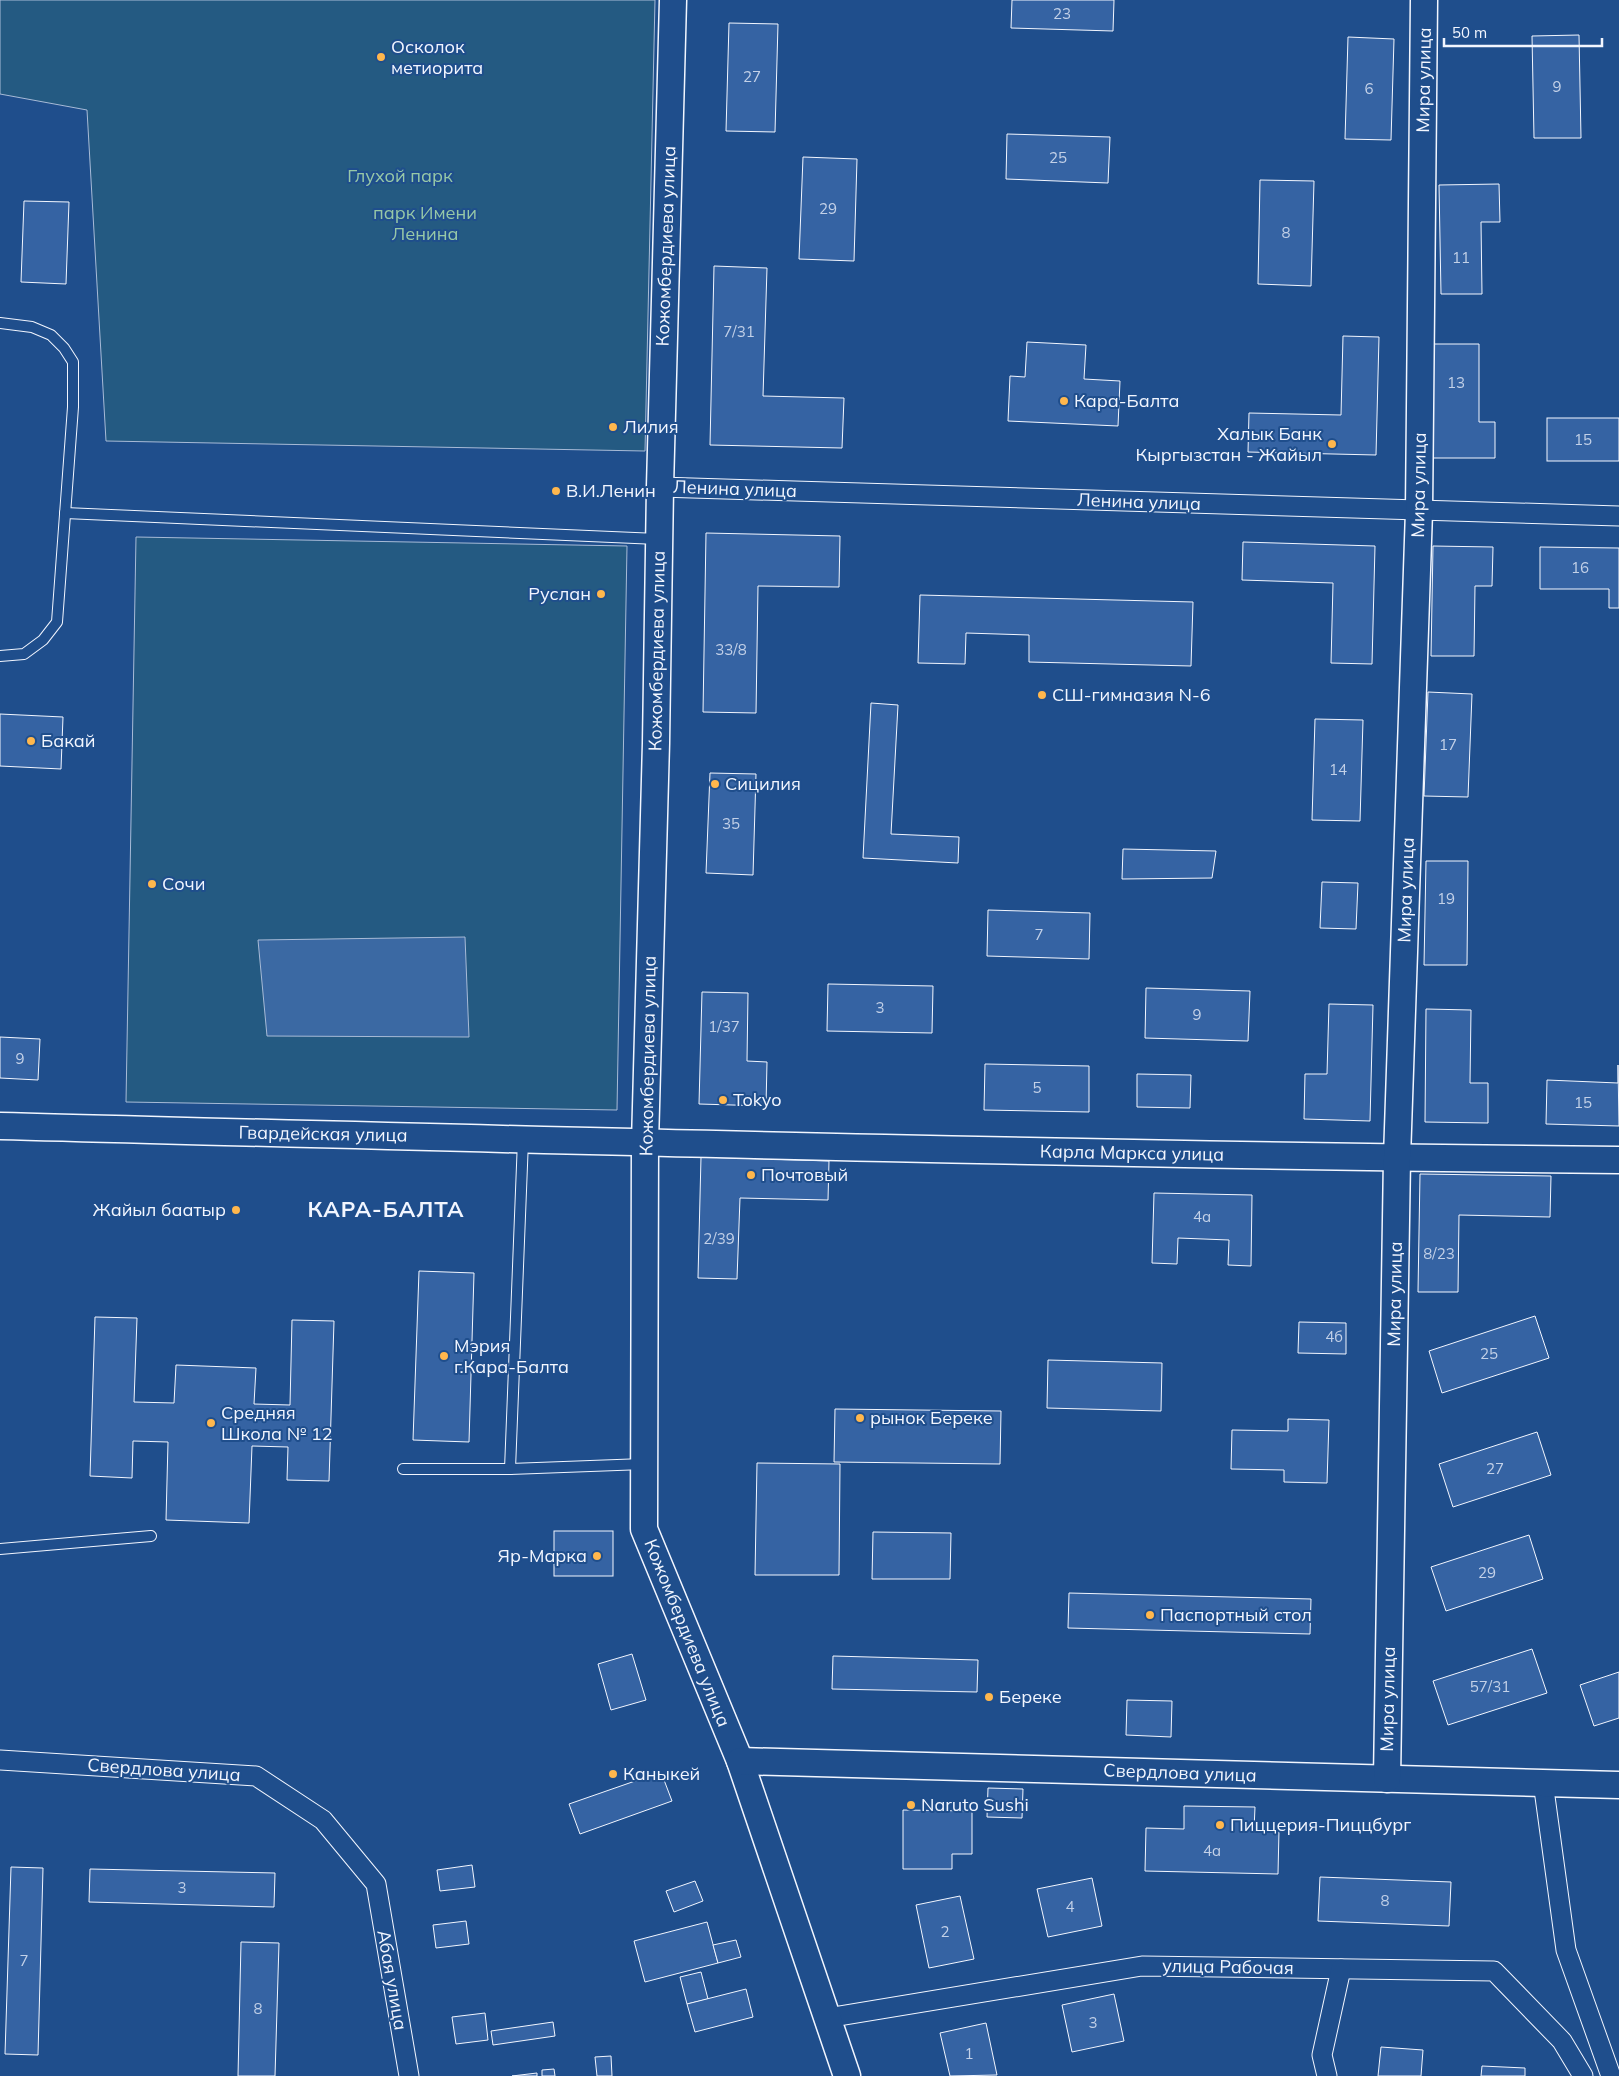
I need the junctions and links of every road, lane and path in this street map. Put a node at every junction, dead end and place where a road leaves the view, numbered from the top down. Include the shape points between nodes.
1 (673, 0) edge
2 (1424, 0) edge
3 (0, 323) edge
4 (660, 487) junction
5 (1419, 511) junction
6 (65, 513) junction
7 (1619, 516) edge
8 (659, 539) junction
9 (0, 656) edge
10 (0, 1126) edge
11 (523, 1140) junction
12 (645, 1143) junction
13 (1397, 1158) junction
14 (1619, 1160) edge
15 (645, 1464) junction
16 (510, 1468) junction
17 (403, 1469) dead end
18 (151, 1536) dead end
19 (0, 1549) edge
20 (0, 1760) edge
21 (740, 1761) junction
22 (1387, 1779) junction
23 (1543, 1782) junction
24 (1619, 1785) edge
25 (376, 1884) joint
26 (1341, 1969) junction
27 (827, 2018) junction
28 (409, 2076) edge
29 (847, 2076) edge
30 (1328, 2076) edge
31 (1583, 2076) edge
32 (1611, 2076) edge
33 (1619, 2076) edge

1 - 4 street, Кожомбердиева улица
2 - 5 street, Мира улица
3 - 6 lane via 32,327 51,335 73,362
4 - 5 street, Ленина улица
4 - 8 street, Кожомбердиева улица
5 - 7 street, Ленина улица
5 - 13 street, Мира улица
6 - 8 lane
6 - 9 lane via 57,622 43,640 24,654
8 - 12 street, Кожомбердиева улица
10 - 11 street, Гвардейская улица
11 - 12 street, Гвардейская улица
11 - 16 lane
12 - 13 street, Карла Маркса улица
12 - 15 street, Кожомбердиева улица
13 - 14 street, Карла Маркса улица
13 - 22 street, Мира улица
15 - 16 lane
15 - 21 street, Кожомбердиева улица via 644,1529
16 - 17 lane
18 - 19 lane
20 - 25 street, Свердлова улица via 256,1776 323,1820
21 - 22 street, Свердлова улица
21 - 27 street, Кожомбердиева улица
22 - 23 street, Свердлова улица
23 - 24 street, Свердлова улица
23 - 32 street via 1566,1950
25 - 28 street, Абая улица
26 - 27 street, улица Рабочая via 1142,1966
26 - 30 street via 1322,2055
26 - 31 street, улица Рабочая via 1494,1971 1562,2041
27 - 29 street, Кожомбердиева улица
32 - 33 street

